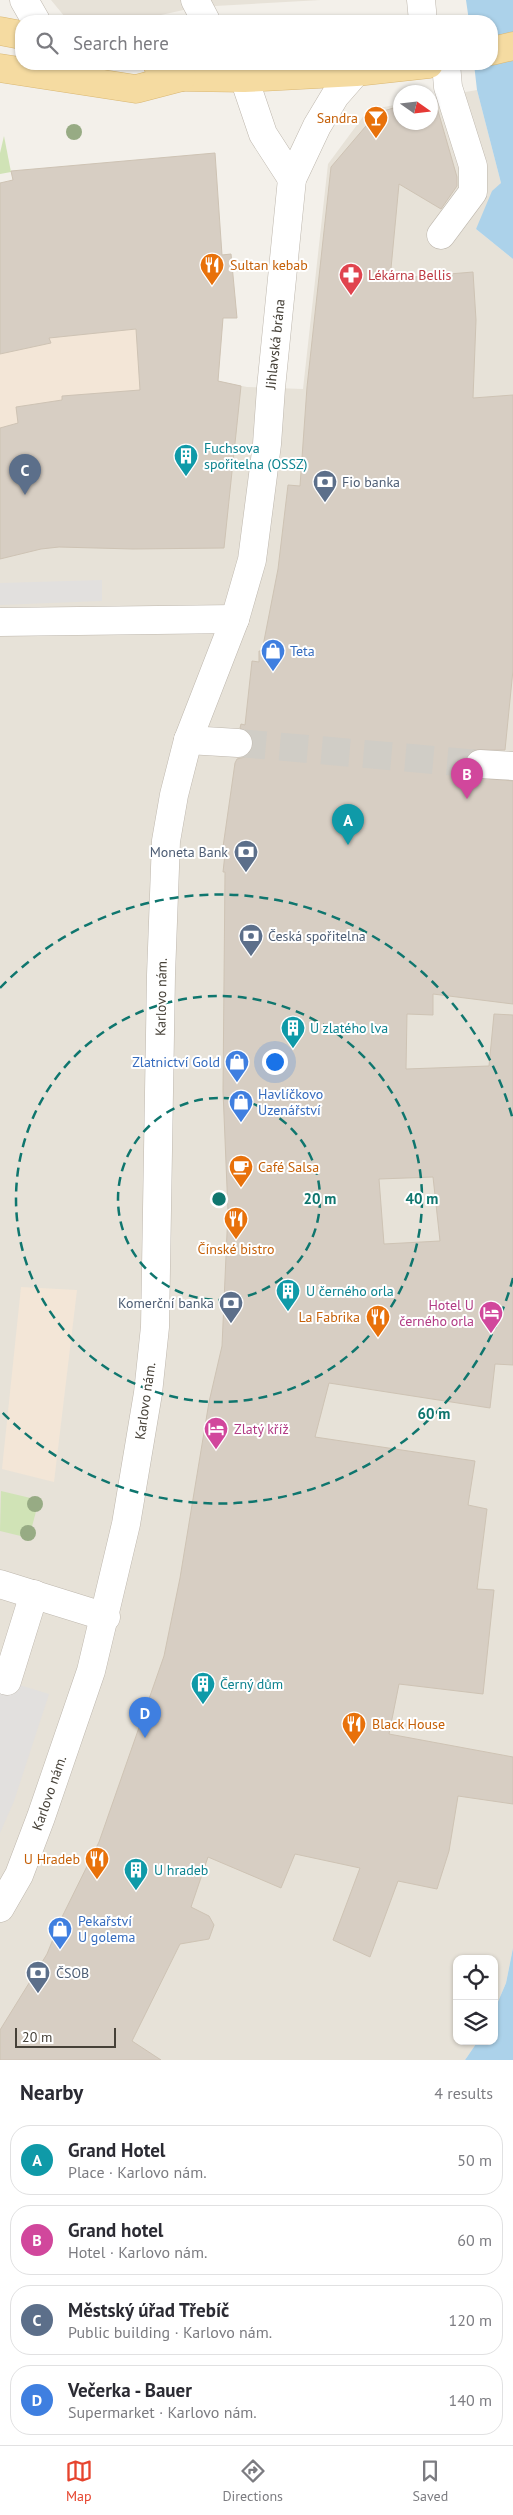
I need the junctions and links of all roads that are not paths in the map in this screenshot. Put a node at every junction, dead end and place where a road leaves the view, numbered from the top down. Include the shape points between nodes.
1 (24, 0) edge
2 (195, 0) edge
3 (421, 0) edge
4 (33, 15) edge
5 (203, 15) edge
6 (422, 15) edge
7 (0, 31) edge
8 (15, 34) edge
9 (513, 46) edge
10 (498, 50) edge
11 (0, 68) edge
12 (170, 70) edge
13 (374, 70) edge
14 (447, 70) edge
15 (239, 71) edge
16 (356, 72) junction
17 (182, 76) junction
18 (292, 179) junction
19 (441, 235) dead end
20 (235, 619) junction
21 (0, 622) edge
22 (188, 740) junction
23 (238, 743) tunnel mouth
24 (480, 764) tunnel mouth
25 (513, 766) edge
26 (0, 1584) edge
27 (34, 1594) junction
28 (106, 1617) junction
29 (7, 1681) dead end
30 (0, 1908) edge

1 - 4 street
2 - 5 street
3 - 6 street
7 - 8 main road
9 - 10 main road
11 - 17 main road via 136,89
12 - 17 main road
13 - 16 main road
14 - 19 street via 448,86 474,166 473,192
15 - 16 main road
15 - 17 main road
15 - 18 street via 263,134
16 - 18 street via 335,96
18 - 20 street, Jihlavská brána via 267,444 252,560
20 - 21 street
20 - 22 street, Karlovo nám.
22 - 23 street
22 - 28 street, Karlovo nám. via 166,841 160,985 155,1327 148,1393 126,1524
24 - 25 street
26 - 27 street
27 - 28 street
27 - 29 street
28 - 30 street, Karlovo nám. via 41,1817 19,1875

